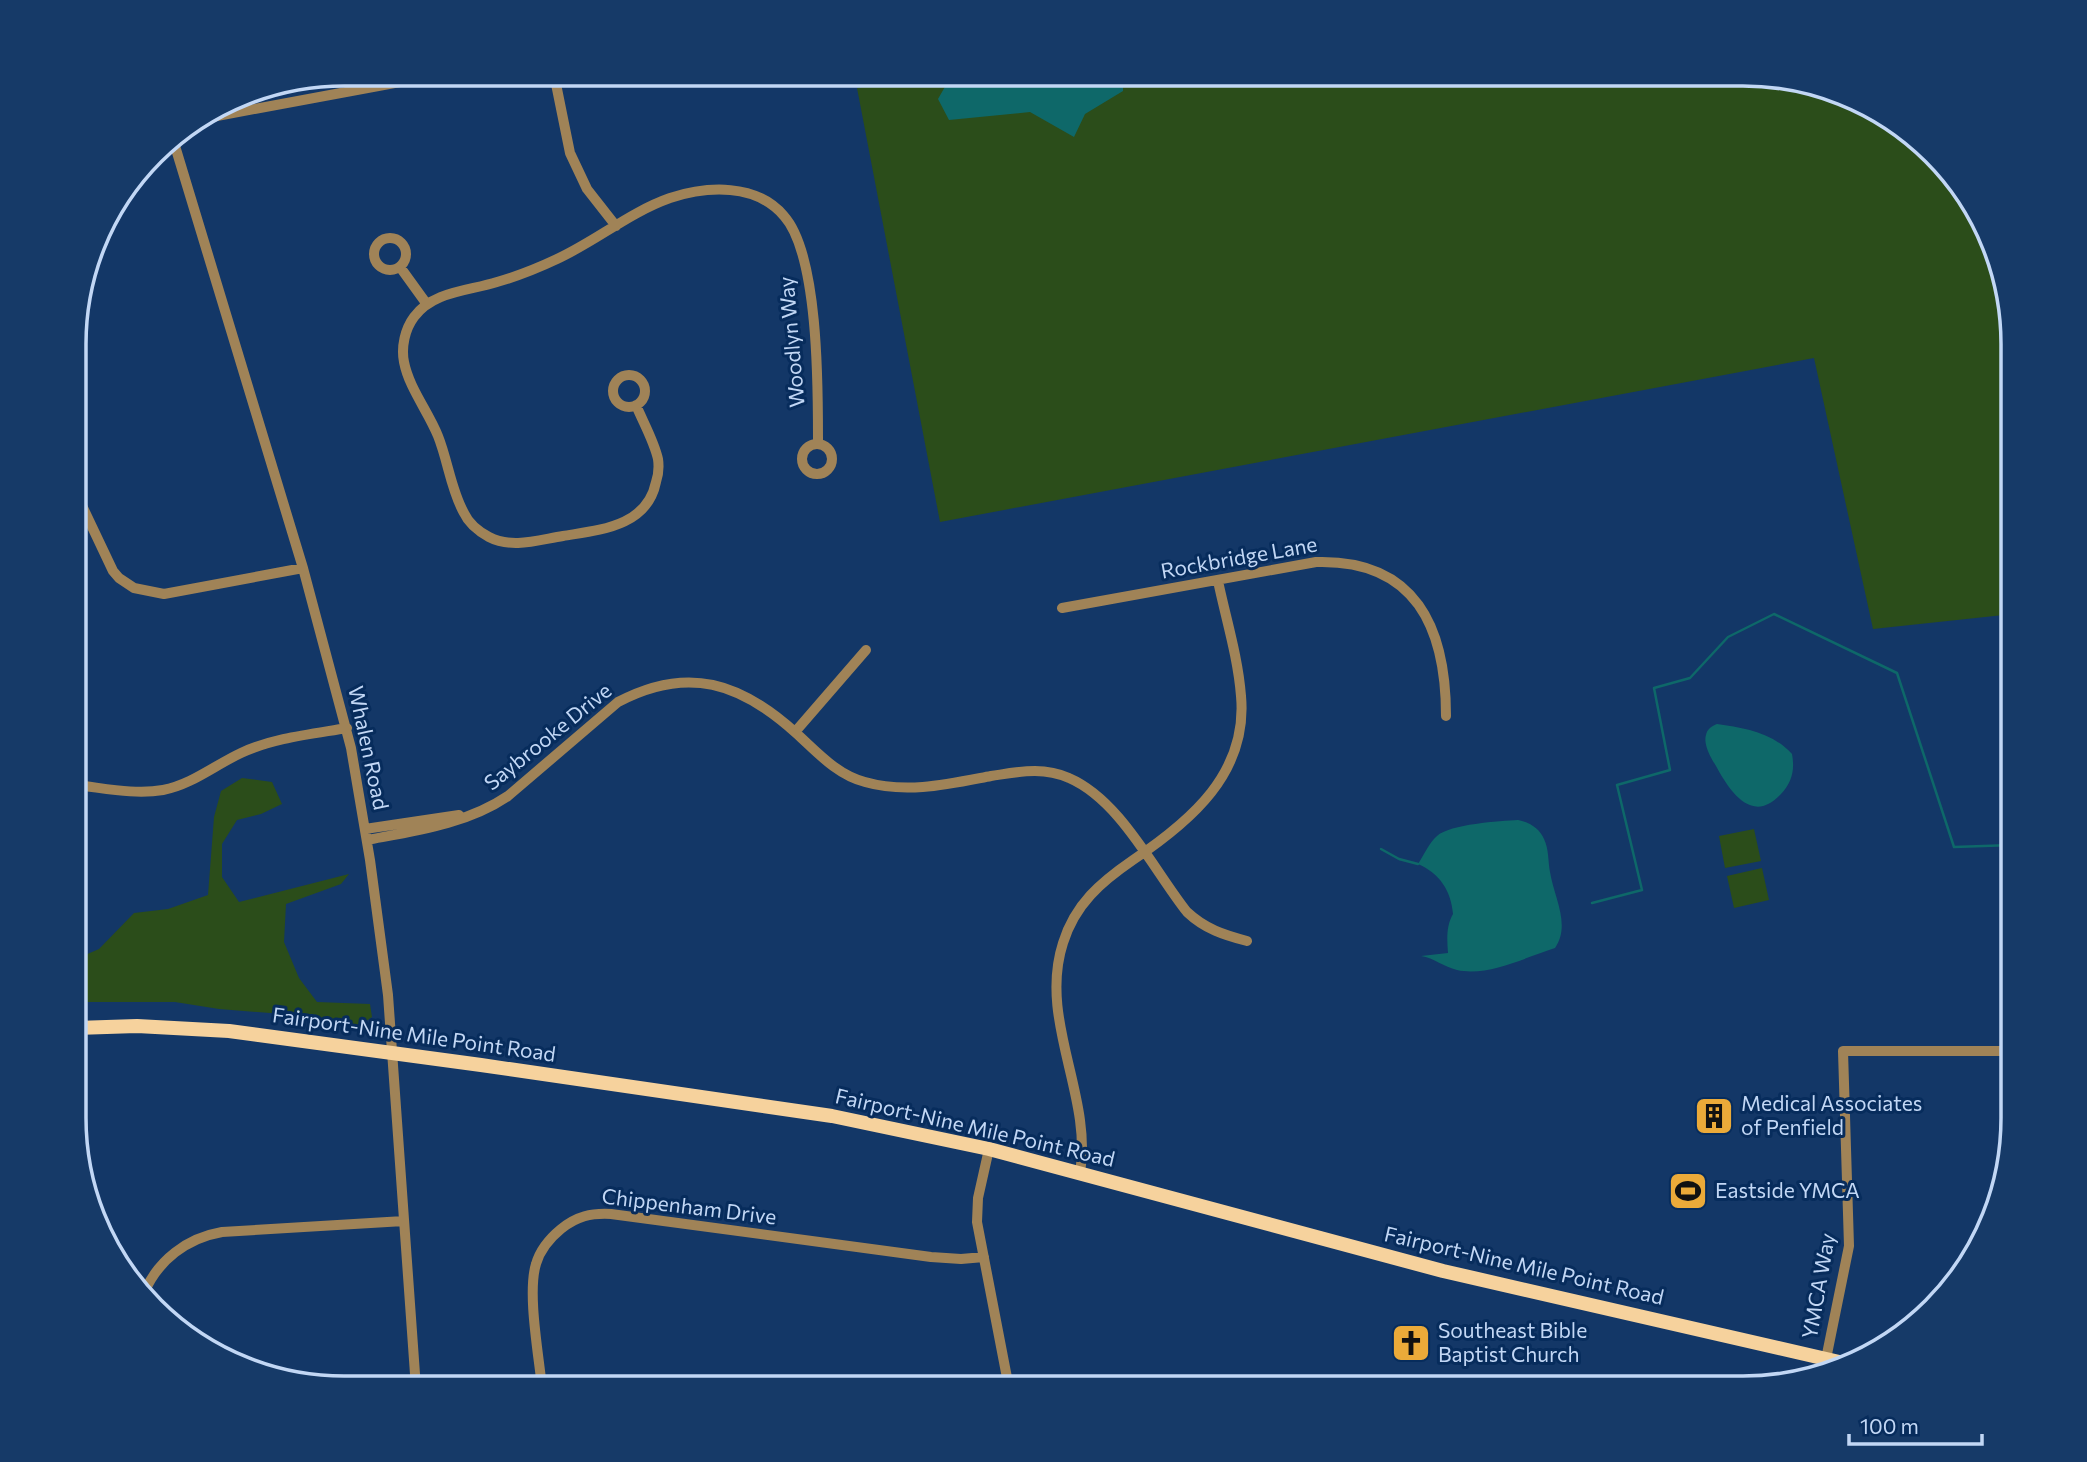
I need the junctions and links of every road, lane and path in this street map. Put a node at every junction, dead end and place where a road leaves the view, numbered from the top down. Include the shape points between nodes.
1 (346, 86) edge
2 (556, 86) edge
3 (229, 113) edge
4 (176, 148) edge
5 (616, 226) junction
6 (400, 267) dead end
7 (426, 303) junction
8 (636, 405) dead end
9 (818, 443) dead end
10 (86, 513) edge
11 (303, 568) junction
12 (1218, 581) junction
13 (1062, 608) dead end
14 (866, 650) dead end
15 (1446, 716) dead end
16 (347, 727) junction
17 (795, 732) junction
18 (86, 786) edge
19 (366, 835) junction
20 (1144, 853) junction
21 (1247, 941) dead end
22 (86, 1028) edge
23 (2001, 1051) edge
24 (392, 1054) junction
25 (989, 1149) junction
26 (1080, 1173) junction
27 (404, 1221) junction
28 (984, 1256) junction
29 (147, 1285) edge
30 (1825, 1359) junction
31 (1832, 1361) edge
32 (415, 1376) edge
33 (541, 1376) edge
34 (1007, 1376) edge

1 - 3 street
2 - 5 street via 570,153 587,189
4 - 11 street, Whalen Road
5 - 7 street, Woodlyn Way via 524,273
5 - 9 street, Woodlyn Way via 655,204 708,190 756,196 784,215 799,242 810,297
6 - 7 street
7 - 8 street via 406,332 404,361 439,437 464,514 488,536 524,543 615,526 640,513 654,492 658,461
10 - 11 street via 119,579 144,591 177,593
11 - 16 street, Whalen Road
12 - 13 street, Rockbridge Lane
12 - 15 street, Rockbridge Lane via 1317,562 1348,563 1380,572 1405,589 1427,617 1442,665
12 - 20 street via 1241,698 1235,746 1215,789 1195,813
14 - 17 street
16 - 18 street via 261,746 166,789
16 - 19 street, Whalen Road
17 - 19 street, Saybrooke Drive via 757,702 720,685 657,685 618,702 508,796 479,813 429,828
17 - 20 street, Saybrooke Drive via 835,767 879,785 914,789 1028,770 1068,777 1104,800
19 - 24 street, Whalen Road via 383,946
20 - 21 street, Saybrooke Drive via 1200,925
20 - 26 street via 1083,901 1057,965 1058,1012 1084,1144
22 - 24 main road, Fairport-Nine Mile Point Road via 183,1027
23 - 30 street, YMCA Way via 1843,1051 1849,1246
24 - 25 main road, Fairport-Nine Mile Point Road via 763,1105
24 - 27 street, Whalen Road
25 - 26 main road, Fairport-Nine Mile Point Road
25 - 28 street via 976,1209
26 - 30 main road, Fairport-Nine Mile Point Road via 1443,1271
27 - 29 street via 204,1235 169,1258
27 - 32 street, Whalen Road
28 - 33 street, Chippenham Drive via 931,1257 611,1214 581,1217 550,1239 536,1261 533,1279
28 - 34 street
30 - 31 main road, Fairport-Nine Mile Point Road

